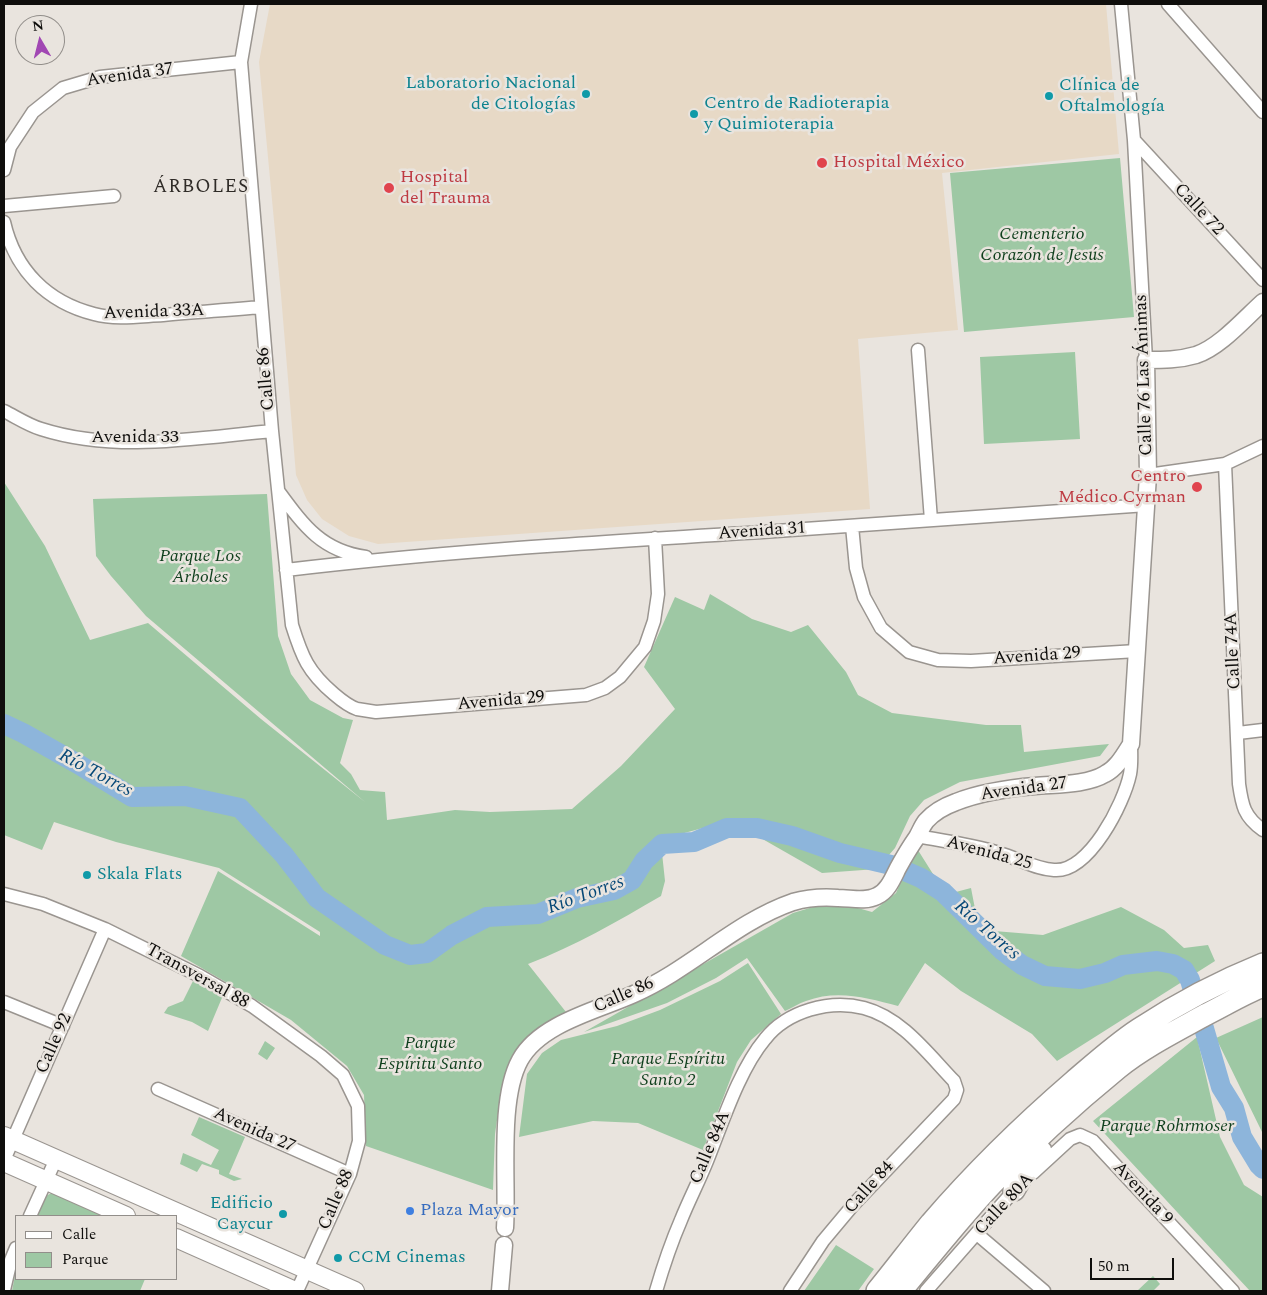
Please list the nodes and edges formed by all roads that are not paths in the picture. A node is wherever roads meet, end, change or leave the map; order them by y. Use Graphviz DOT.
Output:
graph roads {
  1 [pos="250,4"];
  2 [pos="1121,4"];
  3 [pos="1168,4"];
  4 [pos="241,62"];
  5 [pos="1263,112"];
  6 [pos="1134,140"];
  7 [pos="4,170"];
  8 [pos="114,196"];
  9 [pos="4,206"];
  10 [pos="4,222"];
  11 [pos="1263,280"];
  12 [pos="1263,302"];
  13 [pos="261,307"];
  14 [pos="918,350"];
  15 [pos="1146,360"];
  16 [pos="4,410"];
  17 [pos="272,431"];
  18 [pos="1263,446"];
  19 [pos="1225,464"];
  20 [pos="1148,475"];
  21 [pos="279,491"];
  22 [pos="1147,505"];
  23 [pos="931,520"];
  24 [pos="852,526"];
  25 [pos="655,538"];
  26 [pos="378,559"];
  27 [pos="286,570"];
  28 [pos="1137,650"];
  29 [pos="376,712"];
  30 [pos="1263,730"];
  31 [pos="1238,733"];
  32 [pos="1130,744"];
  33 [pos="1263,830"];
  34 [pos="917,836"];
  35 [pos="1061,870"];
  36 [pos="888,886"];
  37 [pos="4,894"];
  38 [pos="105,928"];
  39 [pos="1263,964"];
  40 [pos="1251,984"];
  41 [pos="4,1002"];
  42 [pos="1183,1015"];
  43 [pos="63,1026"];
  44 [pos="158,1089"];
  45 [pos="957,1090"];
  46 [pos="1089,1094"];
  47 [pos="358,1106"];
  48 [pos="8,1138"];
  49 [pos="1093,1141"];
  50 [pos="56,1159"];
  51 [pos="4,1161"];
  52 [pos="350,1174"];
  53 [pos="45,1180"];
  54 [pos="1014,1190"];
  55 [pos="30,1215"];
  56 [pos="124,1215"];
  57 [pos="977,1234"];
  58 [pos="178,1239"];
  59 [pos="15,1250"];
  60 [pos="306,1269"];
  61 [pos="4,1290"];
  62 [pos="296,1291"];
  63 [pos="355,1291"];
  64 [pos="500,1291"];
  65 [pos="656,1291"];
  66 [pos="790,1291"];
  67 [pos="877,1291"];
  68 [pos="901,1291"];
  69 [pos="926,1291"];
  70 [pos="1044,1291"];
  71 [pos="1233,1291"];
  1 -- 4 [label="street, Calle 86"];
  2 -- 6 [label="street, Calle 76 Las Ánimas"];
  3 -- 5 [label="street"];
  4 -- 7 [label="street, Avenida 37"];
  4 -- 13 [label="street, Calle 86"];
  6 -- 11 [label="street, Calle 72"];
  6 -- 15 [label="street, Calle 76 Las Ánimas"];
  8 -- 9 [label="street"];
  10 -- 13 [label="street, Avenida 33A"];
  12 -- 15 [label="street"];
  13 -- 17 [label="street, Calle 86"];
  14 -- 23 [label="street"];
  15 -- 20 [label="street, Calle 76 Las Ánimas"];
  16 -- 17 [label="street, Avenida 33"];
  17 -- 21 [label="street, Calle 86"];
  18 -- 19 [label="street"];
  19 -- 20 [label="street"];
  19 -- 31 [label="street, Calle 74A"];
  20 -- 22 [label="street, Calle 76 Las Ánimas"];
  21 -- 26 [label="street, Avenida 31"];
  21 -- 27 [label="street, Calle 86"];
  22 -- 23 [label="street, Avenida 31"];
  22 -- 28 [label="street, Calle 76 Las Ánimas"];
  23 -- 24 [label="street, Avenida 31"];
  24 -- 25 [label="street, Avenida 31"];
  24 -- 28 [label="street, Avenida 29"];
  25 -- 26 [label="street, Avenida 31"];
  25 -- 29 [label="street, Avenida 29"];
  26 -- 27 [label="street, Avenida 31"];
  27 -- 29 [label="street, Calle 86"];
  28 -- 32 [label="street, Calle 76 Las Ánimas"];
  30 -- 31 [label="street"];
  31 -- 33 [label="street, Calle 74A"];
  32 -- 34 [label="street, Avenida 27"];
  32 -- 35 [label="street, Calle 76 Las Ánimas"];
  34 -- 35 [label="street, Avenida 25"];
  34 -- 36 [label="street, Avenida 27"];
  36 -- 64 [label="street, Calle 86"];
  37 -- 38 [label="street, Transversal 88"];
  38 -- 43 [label="street, Calle 92"];
  38 -- 47 [label="street, Transversal 88"];
  39 -- 40 [label="highway"];
  40 -- 42 [label="highway"];
  41 -- 43 [label="street"];
  42 -- 46 [label="highway"];
  42 -- 67 [label="highway"];
  43 -- 48 [label="street, Calle 92"];
  44 -- 52 [label="street, Avenida 27"];
  45 -- 65 [label="street, Calle 84A"];
  45 -- 66 [label="street, Calle 84"];
  46 -- 54 [label="highway"];
  46 -- 68 [label="highway"];
  47 -- 52 [label="street, Calle 88"];
  48 -- 50 [label="main road"];
  48 -- 51 [label="street, Calle 92"];
  49 -- 54 [label="street, Calle 80A"];
  49 -- 71 [label="street, Avenida 9"];
  50 -- 53 [label="street"];
  50 -- 60 [label="main road"];
  51 -- 53 [label="main road"];
  52 -- 60 [label="street, Calle 88"];
  53 -- 55 [label="street"];
  53 -- 56 [label="main road"];
  54 -- 57 [label="street, Calle 80A"];
  57 -- 69 [label="street, Calle 80A"];
  57 -- 70 [label="street"];
  58 -- 62 [label="main road"];
  59 -- 61 [label="street"];
  60 -- 62 [label="street, Calle 88"];
  60 -- 63 [label="main road"];
}
